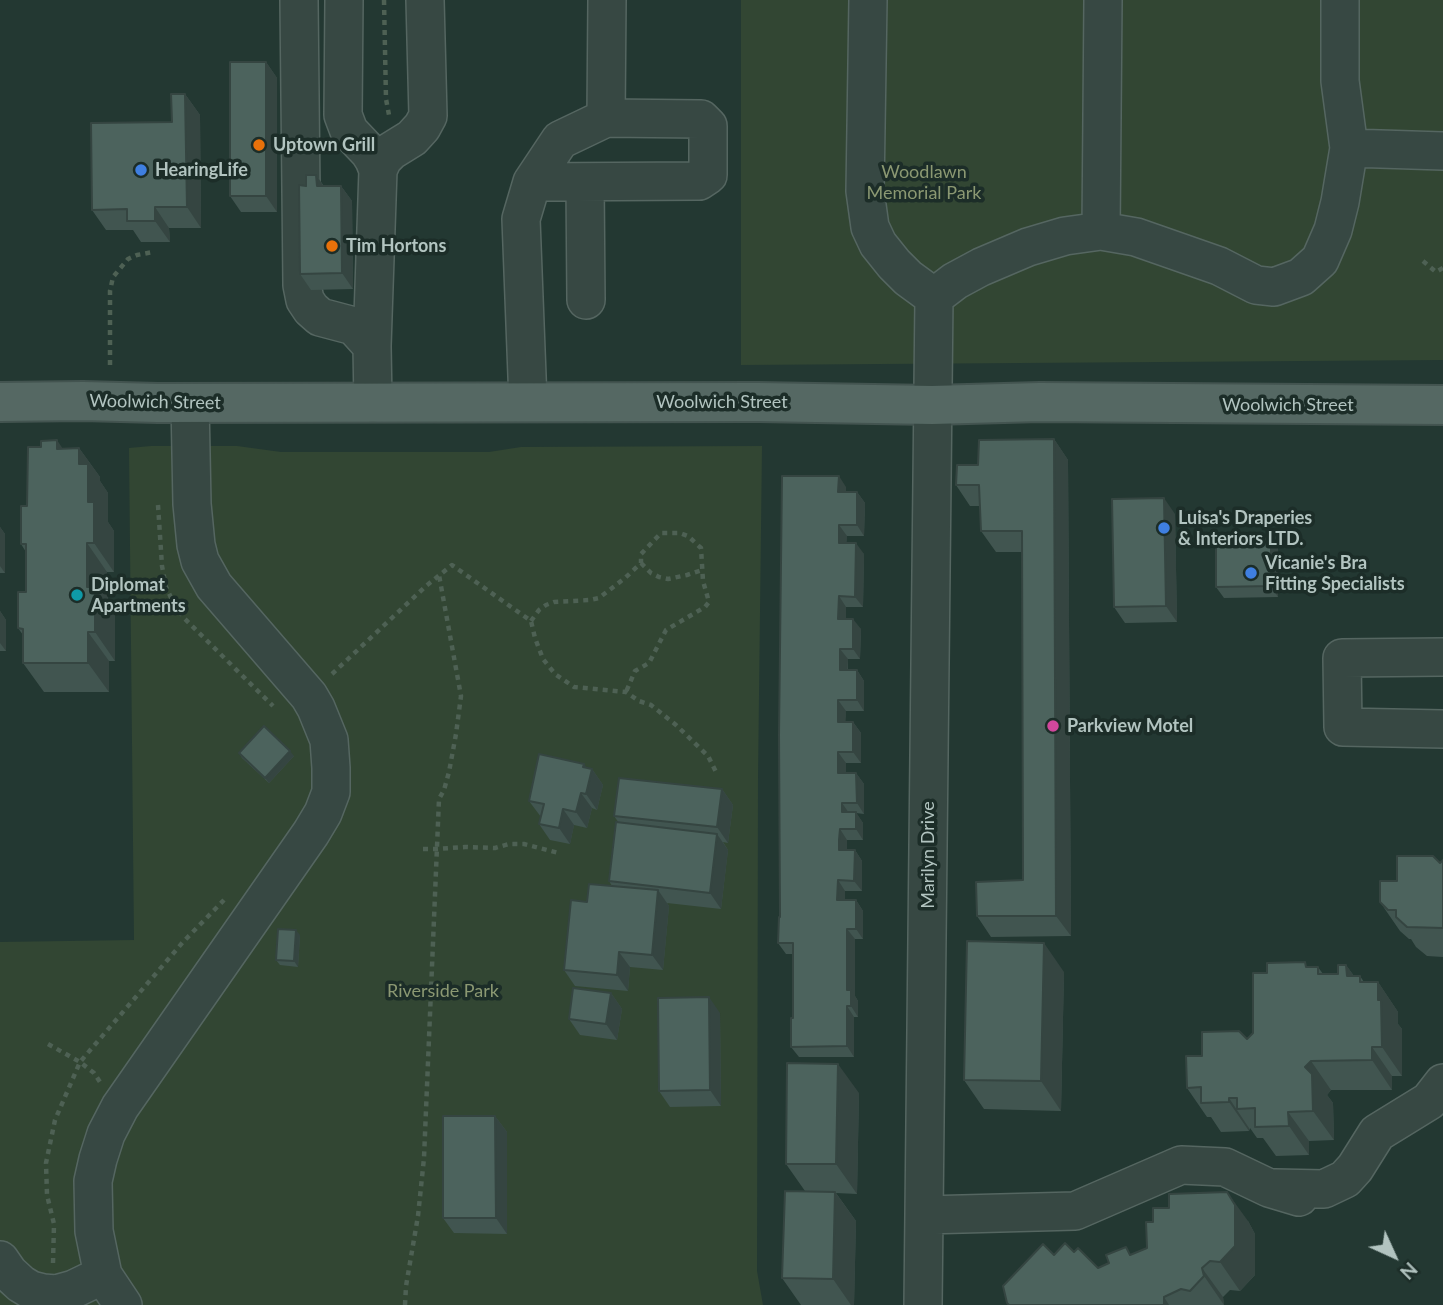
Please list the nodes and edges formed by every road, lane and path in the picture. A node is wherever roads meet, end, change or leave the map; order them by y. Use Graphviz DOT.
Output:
graph roads {
  1 [pos="299,0"];
  2 [pos="344,0"];
  3 [pos="425,0"];
  4 [pos="607,0"];
  5 [pos="868,0"];
  6 [pos="1103,0"];
  7 [pos="1340,0"];
  8 [pos="606,118"];
  9 [pos="1349,148"];
  10 [pos="1443,151"];
  11 [pos="378,170"];
  12 [pos="532,182"];
  13 [pos="585,182"];
  14 [pos="1101,231"];
  15 [pos="153,252"];
  16 [pos="1423,261"];
  17 [pos="1443,268"];
  18 [pos="934,297"];
  19 [pos="586,300"];
  20 [pos="372,346"];
  21 [pos="110,365"];
  22 [pos="0,402"];
  23 [pos="528,402"];
  24 [pos="190,403"];
  25 [pos="373,403"];
  26 [pos="932,405"];
  27 [pos="1443,405"];
  28 [pos="158,503"];
  29 [pos="641,563"];
  30 [pos="702,570"];
  31 [pos="439,575"];
  32 [pos="531,621"];
  33 [pos="1443,657"];
  34 [pos="626,692"];
  35 [pos="309,696"];
  36 [pos="1443,729"];
  37 [pos="716,772"];
  38 [pos="423,849"];
  39 [pos="437,849"];
  40 [pos="559,853"];
  41 [pos="229,896"];
  42 [pos="48,1044"];
  43 [pos="80,1062"];
  44 [pos="1443,1083"];
  45 [pos="120,1107"];
  46 [pos="925,1215"];
  47 [pos="0,1260"];
  48 [pos="113,1290"];
  49 [pos="56,1294"];
  50 [pos="405,1305"];
  51 [pos="923,1305"];
  1 -- 20 [label="street"];
  2 -- 11 [label="street"];
  3 -- 11 [label="street"];
  4 -- 8 [label="street"];
  5 -- 18 [label="street"];
  6 -- 14 [label="street"];
  7 -- 9 [label="street"];
  8 -- 12 [label="street"];
  8 -- 13 [label="street"];
  9 -- 10 [label="street"];
  9 -- 14 [label="street"];
  11 -- 20 [label="street"];
  12 -- 13 [label="street"];
  12 -- 23 [label="street"];
  13 -- 19 [label="street"];
  14 -- 18 [label="street"];
  15 -- 21 [label="path"];
  16 -- 17 [label="path"];
  18 -- 26 [label="street, Marilyn Drive"];
  20 -- 25 [label="street"];
  22 -- 24 [label="main road, Woolwich Street"];
  23 -- 25 [label="main road, Woolwich Street"];
  23 -- 26 [label="main road, Woolwich Street"];
  24 -- 25 [label="main road, Woolwich Street"];
  24 -- 35 [label="street"];
  26 -- 27 [label="main road, Woolwich Street"];
  26 -- 46 [label="street, Marilyn Drive"];
  28 -- 35 [label="path"];
  29 -- 30 [label="path"];
  29 -- 30 [label="path"];
  29 -- 32 [label="path"];
  30 -- 34 [label="path"];
  31 -- 32 [label="path"];
  31 -- 35 [label="path"];
  31 -- 39 [label="path"];
  32 -- 34 [label="path"];
  33 -- 36 [label="street"];
  34 -- 37 [label="path"];
  35 -- 45 [label="street"];
  38 -- 39 [label="path"];
  39 -- 40 [label="path"];
  39 -- 50 [label="path"];
  41 -- 43 [label="path"];
  42 -- 43 [label="path"];
  43 -- 45 [label="path"];
  43 -- 49 [label="path"];
  44 -- 46 [label="street"];
  45 -- 48 [label="street"];
  46 -- 51 [label="street, Marilyn Drive"];
  47 -- 49 [label="street"];
  48 -- 49 [label="street"];
}
